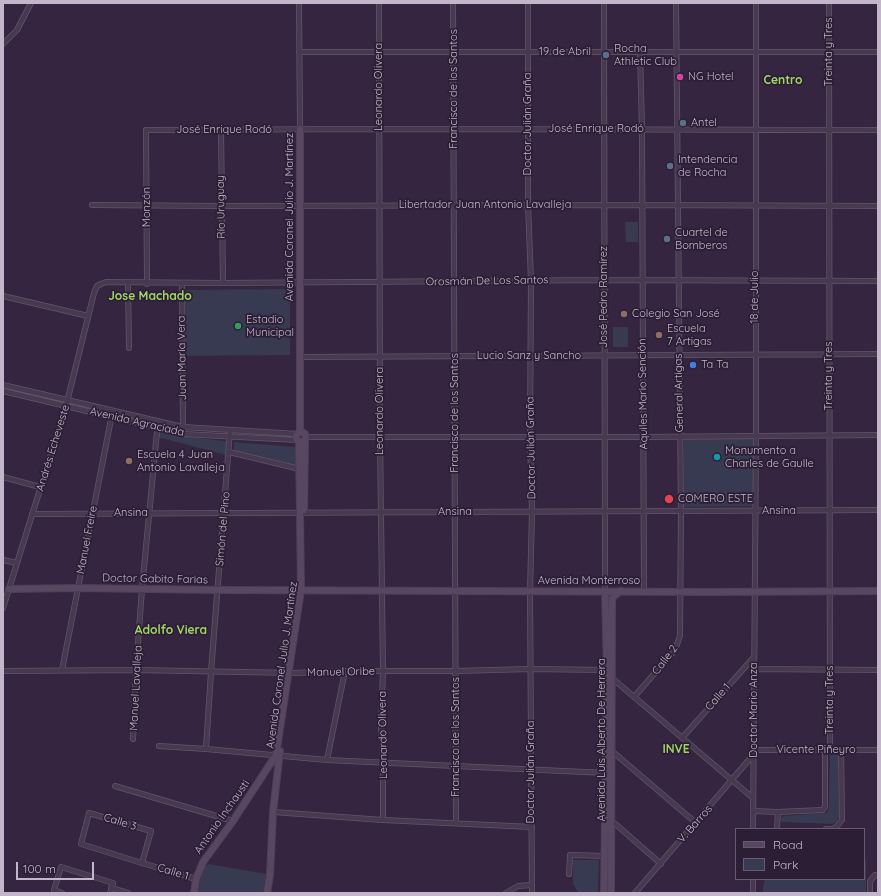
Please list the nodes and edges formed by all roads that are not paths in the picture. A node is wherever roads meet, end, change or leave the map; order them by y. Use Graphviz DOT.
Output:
graph roads {
  1 [pos="31,3"];
  2 [pos="299,3"];
  3 [pos="379,3"];
  4 [pos="453,3"];
  5 [pos="528,3"];
  6 [pos="604,3"];
  7 [pos="676,3"];
  8 [pos="756,3"];
  9 [pos="829,3"];
  10 [pos="3,44"];
  11 [pos="299,52"];
  12 [pos="528,52"];
  13 [pos="604,52"];
  14 [pos="640,52"];
  15 [pos="676,52"];
  16 [pos="756,52"];
  17 [pos="829,52"];
  18 [pos="878,52"];
  19 [pos="379,53"];
  20 [pos="454,53"];
  21 [pos="300,129"];
  22 [pos="379,129"];
  23 [pos="454,129"];
  24 [pos="528,129"];
  25 [pos="604,129"];
  26 [pos="642,129"];
  27 [pos="677,129"];
  28 [pos="756,129"];
  29 [pos="829,129"];
  30 [pos="146,130"];
  31 [pos="221,130"];
  32 [pos="878,130"];
  33 [pos="642,204"];
  34 [pos="92,205"];
  35 [pos="300,205"];
  36 [pos="379,205"];
  37 [pos="454,205"];
  38 [pos="528,205"];
  39 [pos="603,205"];
  40 [pos="678,205"];
  41 [pos="755,205"];
  42 [pos="830,205"];
  43 [pos="147,206"];
  44 [pos="221,206"];
  45 [pos="878,206"];
  46 [pos="604,280"];
  47 [pos="642,280"];
  48 [pos="678,280"];
  49 [pos="830,280"];
  50 [pos="878,280"];
  51 [pos="531,281"];
  52 [pos="755,281"];
  53 [pos="379,282"];
  54 [pos="454,282"];
  55 [pos="128,283"];
  56 [pos="182,283"];
  57 [pos="222,283"];
  58 [pos="300,283"];
  59 [pos="147,284"];
  60 [pos="97,286"];
  61 [pos="3,296"];
  62 [pos="88,316"];
  63 [pos="129,348"];
  64 [pos="755,354"];
  65 [pos="829,354"];
  66 [pos="878,354"];
  67 [pos="604,355"];
  68 [pos="642,355"];
  69 [pos="679,355"];
  70 [pos="455,356"];
  71 [pos="531,356"];
  72 [pos="301,357"];
  73 [pos="379,357"];
  74 [pos="3,385"];
  75 [pos="3,391"];
  76 [pos="68,400"];
  77 [pos="66,406"];
  78 [pos="112,411"];
  79 [pos="111,416"];
  80 [pos="158,421"];
  81 [pos="157,427"];
  82 [pos="183,427"];
  83 [pos="230,430"];
  84 [pos="183,434"];
  85 [pos="829,435"];
  86 [pos="878,435"];
  87 [pos="455,436"];
  88 [pos="680,436"];
  89 [pos="756,436"];
  90 [pos="230,437"];
  91 [pos="301,437"];
  92 [pos="380,437"];
  93 [pos="530,437"];
  94 [pos="605,437"];
  95 [pos="643,437"];
  96 [pos="228,452"];
  97 [pos="300,469"];
  98 [pos="3,478"];
  99 [pos="40,486"];
  100 [pos="878,510"];
  101 [pos="681,511"];
  102 [pos="755,511"];
  103 [pos="829,511"];
  104 [pos="381,512"];
  105 [pos="456,512"];
  106 [pos="532,512"];
  107 [pos="605,512"];
  108 [pos="644,512"];
  109 [pos="92,513"];
  110 [pos="224,513"];
  111 [pos="302,513"];
  112 [pos="32,514"];
  113 [pos="150,514"];
  114 [pos="3,560"];
  115 [pos="17,563"];
  116 [pos="78,588"];
  117 [pos="9,589"];
  118 [pos="142,589"];
  119 [pos="217,590"];
  120 [pos="303,590"];
  121 [pos="382,591"];
  122 [pos="605,591"];
  123 [pos="621,591"];
  124 [pos="644,591"];
  125 [pos="754,591"];
  126 [pos="830,591"];
  127 [pos="878,591"];
  128 [pos="456,592"];
  129 [pos="530,592"];
  130 [pos="680,592"];
  131 [pos="3,608"];
  132 [pos="754,657"];
  133 [pos="530,669"];
  134 [pos="754,669"];
  135 [pos="62,670"];
  136 [pos="136,670"];
  137 [pos="606,670"];
  138 [pos="830,670"];
  139 [pos="878,670"];
  140 [pos="3,671"];
  141 [pos="345,671"];
  142 [pos="383,671"];
  143 [pos="456,671"];
  144 [pos="211,672"];
  145 [pos="291,673"];
  146 [pos="613,680"];
  147 [pos="634,697"];
  148 [pos="682,738"];
  149 [pos="133,739"];
  150 [pos="159,746"];
  151 [pos="206,749"];
  152 [pos="827,750"];
  153 [pos="841,750"];
  154 [pos="878,750"];
  155 [pos="613,752"];
  156 [pos="753,752"];
  157 [pos="278,755"];
  158 [pos="327,760"];
  159 [pos="383,762"];
  160 [pos="456,766"];
  161 [pos="531,769"];
  162 [pos="606,773"];
  163 [pos="732,780"];
  164 [pos="114,786"];
  165 [pos="753,798"];
  166 [pos="753,811"];
  167 [pos="273,812"];
  168 [pos="778,812"];
  169 [pos="383,820"];
  170 [pos="609,820"];
  171 [pos="233,821"];
  172 [pos="456,823"];
  173 [pos="696,823"];
  174 [pos="532,827"];
  175 [pos="753,828"];
  176 [pos="777,828"];
  177 [pos="834,828"];
  178 [pos="81,844"];
  179 [pos="605,856"];
  180 [pos="142,862"];
  181 [pos="661,864"];
  182 [pos="569,874"];
  183 [pos="878,875"];
  184 [pos="196,879"];
  185 [pos="753,880"];
  186 [pos="532,885"];
  187 [pos="111,888"];
  188 [pos="62,893"];
  189 [pos="128,893"];
  190 [pos="194,893"];
  191 [pos="267,893"];
  192 [pos="506,893"];
  193 [pos="532,893"];
  194 [pos="604,893"];
  195 [pos="611,893"];
  196 [pos="635,893"];
  197 [pos="753,893"];
  198 [pos="870,893"];
  1 -- 10 [label="street"];
  2 -- 11 [label="street, Avenida Coronel Julio J. Martínez"];
  3 -- 19 [label="street, Leonardo Olivera"];
  4 -- 20 [label="street, Francisco de los Santos"];
  5 -- 12 [label="street, Doctor Julián Graña"];
  6 -- 13 [label="street, José Pedro Ramírez"];
  7 -- 15 [label="street, General Artigas"];
  8 -- 16 [label="street, 18 de Julio"];
  9 -- 17 [label="street, Treinta y Tres"];
  11 -- 19 [label="street, 19 de Abril"];
  11 -- 21 [label="street, Avenida Coronel Julio J. Martínez"];
  12 -- 13 [label="street, 19 de Abril"];
  12 -- 20 [label="street, 19 de Abril"];
  12 -- 24 [label="street, Doctor Julián Graña"];
  13 -- 14 [label="street, 19 de Abril"];
  13 -- 25 [label="street, José Pedro Ramírez"];
  14 -- 15 [label="street, 19 de Abril"];
  14 -- 26 [label="street, Aquiles Mario Sención"];
  15 -- 16 [label="street, 19 de Abril"];
  15 -- 27 [label="street, General Artigas"];
  16 -- 17 [label="street, 19 de Abril"];
  16 -- 28 [label="street, 18 de Julio"];
  17 -- 18 [label="street, 19 de Abril"];
  17 -- 29 [label="street, Treinta y Tres"];
  19 -- 20 [label="street, 19 de Abril"];
  19 -- 22 [label="street, Leonardo Olivera"];
  20 -- 23 [label="street, Francisco de los Santos"];
  21 -- 22 [label="street, José Enrique Rodó"];
  21 -- 31 [label="street, José Enrique Rodó"];
  21 -- 35 [label="street, Avenida Coronel Julio J. Martínez"];
  22 -- 23 [label="street, José Enrique Rodó"];
  22 -- 36 [label="street, Leonardo Olivera"];
  23 -- 24 [label="street, José Enrique Rodó"];
  23 -- 37 [label="street, Francisco de los Santos"];
  24 -- 25 [label="street, José Enrique Rodó"];
  24 -- 38 [label="street, Doctor Julián Graña"];
  25 -- 26 [label="street, José Enrique Rodó"];
  25 -- 39 [label="street, José Pedro Ramírez"];
  26 -- 27 [label="street, José Enrique Rodó"];
  26 -- 33 [label="street, Aquiles Mario Sención"];
  27 -- 28 [label="street, José Enrique Rodó"];
  27 -- 40 [label="street, General Artigas"];
  28 -- 29 [label="street, José Enrique Rodó"];
  28 -- 41 [label="street, 18 de Julio"];
  29 -- 32 [label="street, José Enrique Rodó"];
  29 -- 42 [label="street, Treinta y Tres"];
  30 -- 31 [label="street, José Enrique Rodó"];
  30 -- 43 [label="street, Monzón"];
  31 -- 44 [label="street, Río Uruguay"];
  33 -- 39 [label="street, Libertador Juan Antonio Lavalleja"];
  33 -- 40 [label="street, Libertador Juan Antonio Lavalleja"];
  33 -- 47 [label="street, Aquiles Mario Sención"];
  34 -- 43 [label="street, Libertador Juan Antonio Lavalleja"];
  35 -- 36 [label="street, Libertador Juan Antonio Lavalleja"];
  35 -- 44 [label="street, Libertador Juan Antonio Lavalleja"];
  35 -- 58 [label="street, Avenida Coronel Julio J. Martínez"];
  36 -- 37 [label="street, Libertador Juan Antonio Lavalleja"];
  36 -- 53 [label="street, Leonardo Olivera"];
  37 -- 38 [label="street, Libertador Juan Antonio Lavalleja"];
  37 -- 54 [label="street, Francisco de los Santos"];
  38 -- 39 [label="street, Libertador Juan Antonio Lavalleja"];
  38 -- 51 [label="street, Doctor Julián Graña"];
  39 -- 46 [label="street, José Pedro Ramírez"];
  40 -- 41 [label="street, Libertador Juan Antonio Lavalleja"];
  40 -- 48 [label="street, General Artigas"];
  41 -- 42 [label="street, Libertador Juan Antonio Lavalleja"];
  41 -- 52 [label="street, 18 de Julio"];
  42 -- 45 [label="street, Libertador Juan Antonio Lavalleja"];
  42 -- 49 [label="street, Treinta y Tres"];
  43 -- 44 [label="street, Libertador Juan Antonio Lavalleja"];
  43 -- 59 [label="street, Monzón"];
  44 -- 57 [label="street, Río Uruguay"];
  46 -- 47 [label="street, Orosmán De Los Santos"];
  46 -- 51 [label="street, Orosmán De Los Santos"];
  46 -- 67 [label="street, José Pedro Ramírez"];
  47 -- 48 [label="street, Orosmán De Los Santos"];
  47 -- 68 [label="street, Aquiles Mario Sención"];
  48 -- 52 [label="street, Orosmán De Los Santos"];
  48 -- 69 [label="street, General Artigas"];
  49 -- 50 [label="street, Orosmán De Los Santos"];
  49 -- 52 [label="street, Orosmán De Los Santos"];
  49 -- 65 [label="street, Treinta y Tres"];
  51 -- 54 [label="street, Orosmán De Los Santos"];
  51 -- 71 [label="street, Doctor Julián Graña"];
  52 -- 64 [label="street, 18 de Julio"];
  53 -- 54 [label="street, Orosmán De Los Santos"];
  53 -- 58 [label="street, Orosmán De Los Santos"];
  53 -- 73 [label="street, Leonardo Olivera"];
  54 -- 70 [label="street, Francisco de los Santos"];
  55 -- 59 [label="street, Orosmán De Los Santos"];
  55 -- 60 [label="street, Orosmán De Los Santos"];
  55 -- 63 [label="street"];
  56 -- 57 [label="street, Orosmán De Los Santos"];
  56 -- 59 [label="street, Orosmán De Los Santos"];
  56 -- 82 [label="street, Juan María Vera"];
  57 -- 58 [label="street, Orosmán De Los Santos"];
  58 -- 72 [label="street, Avenida Coronel Julio J. Martínez"];
  60 -- 62 [label="street, Andrés Echeveste"];
  61 -- 62 [label="street"];
  62 -- 76 [label="street, Andrés Echeveste"];
  64 -- 65 [label="street, Lucio Sanz y Sancho"];
  64 -- 69 [label="street, Lucio Sanz y Sancho"];
  64 -- 89 [label="street, 18 de Julio"];
  65 -- 66 [label="street, Lucio Sanz y Sancho"];
  65 -- 85 [label="street, Treinta y Tres"];
  67 -- 68 [label="street, Lucio Sanz y Sancho"];
  67 -- 71 [label="street, Lucio Sanz y Sancho"];
  67 -- 94 [label="street, José Pedro Ramírez"];
  68 -- 69 [label="street, Lucio Sanz y Sancho"];
  68 -- 95 [label="street, Aquiles Mario Sención"];
  69 -- 88 [label="street, General Artigas"];
  70 -- 71 [label="street, Lucio Sanz y Sancho"];
  70 -- 73 [label="street, Lucio Sanz y Sancho"];
  70 -- 87 [label="street, Francisco de los Santos"];
  71 -- 93 [label="street, Doctor Julián Graña"];
  72 -- 73 [label="street, Lucio Sanz y Sancho"];
  72 -- 91 [label="street, Avenida Coronel Julio J. Martínez"];
  73 -- 92 [label="street, Leonardo Olivera"];
  74 -- 76 [label="street, Avenida Agraciada"];
  75 -- 77 [label="street, Avenida Agraciada"];
  76 -- 77 [label="street, Andrés Echeveste"];
  76 -- 78 [label="street, Avenida Agraciada"];
  77 -- 79 [label="street, Avenida Agraciada"];
  77 -- 99 [label="street, Andrés Echeveste"];
  78 -- 79 [label="street, Manuel Freire"];
  78 -- 80 [label="street, Avenida Agraciada"];
  79 -- 81 [label="street, Avenida Agraciada"];
  79 -- 109 [label="street, Manuel Freire"];
  80 -- 81 [label="street, Manuel Lavalleja"];
  80 -- 82 [label="street, Avenida Agraciada"];
  81 -- 84 [label="street, Avenida Agraciada"];
  81 -- 113 [label="street, Manuel Lavalleja"];
  82 -- 83 [label="street, Avenida Agraciada"];
  82 -- 84 [label="street, Juan María Vera"];
  83 -- 90 [label="street, Simón del Pino"];
  83 -- 91 [label="street, Avenida Agraciada"];
  84 -- 90 [label="street, Avenida Agraciada"];
  85 -- 86 [label="street"];
  85 -- 89 [label="street"];
  85 -- 103 [label="street, Treinta y Tres"];
  87 -- 92 [label="street"];
  87 -- 93 [label="street"];
  87 -- 105 [label="street, Francisco de los Santos"];
  88 -- 89 [label="street"];
  88 -- 95 [label="street"];
  88 -- 101 [label="street, General Artigas"];
  89 -- 102 [label="street, 18 de Julio"];
  90 -- 91 [label="street, Avenida Agraciada"];
  90 -- 96 [label="street, Simón del Pino"];
  91 -- 92 [label="street"];
  91 -- 97 [label="street, Avenida Coronel Julio J. Martínez"];
  91 -- 111 [label="street, Avenida Coronel Julio J. Martínez"];
  92 -- 104 [label="street, Leonardo Olivera"];
  93 -- 94 [label="street"];
  93 -- 106 [label="street, Doctor Julián Graña"];
  94 -- 95 [label="street"];
  94 -- 107 [label="street, José Pedro Ramírez"];
  95 -- 108 [label="street, Aquiles Mario Sención"];
  96 -- 97 [label="street"];
  96 -- 110 [label="street, Simón del Pino"];
  97 -- 111 [label="street, Avenida Coronel Julio J. Martínez"];
  98 -- 99 [label="street"];
  99 -- 112 [label="street, Andrés Echeveste"];
  100 -- 103 [label="street, Ansina"];
  101 -- 102 [label="street, Ansina"];
  101 -- 108 [label="street, Ansina"];
  101 -- 130 [label="street, General Artigas"];
  102 -- 103 [label="street, Ansina"];
  102 -- 125 [label="street, 18 de Julio"];
  103 -- 126 [label="street, Treinta y Tres"];
  104 -- 105 [label="street, Ansina"];
  104 -- 111 [label="street, Ansina"];
  104 -- 121 [label="street, Leonardo Olivera"];
  105 -- 106 [label="street, Ansina"];
  105 -- 128 [label="street, Francisco de los Santos"];
  106 -- 107 [label="street, Ansina"];
  106 -- 129 [label="street, Doctor Julián Graña"];
  107 -- 108 [label="street, Ansina"];
  107 -- 122 [label="street, José Pedro Ramírez"];
  108 -- 124 [label="street, Aquiles Mario Sención"];
  109 -- 112 [label="street, Ansina"];
  109 -- 113 [label="street, Ansina"];
  109 -- 116 [label="street, Manuel Freire"];
  110 -- 111 [label="street, Ansina"];
  110 -- 113 [label="street, Ansina"];
  110 -- 119 [label="street, Simón del Pino"];
  111 -- 120 [label="street, Avenida Coronel Julio J. Martínez"];
  112 -- 115 [label="street, Andrés Echeveste"];
  113 -- 118 [label="street, Manuel Lavalleja"];
  114 -- 115 [label="street"];
  115 -- 117 [label="street, Andrés Echeveste"];
  116 -- 117 [label="street, Doctor Gabito Farias"];
  116 -- 118 [label="street, Doctor Gabito Farias"];
  116 -- 135 [label="street, Manuel Freire"];
  117 -- 131 [label="street, Andrés Echeveste"];
  118 -- 119 [label="street, Doctor Gabito Farias"];
  118 -- 136 [label="street, Manuel Lavalleja"];
  119 -- 120 [label="street, Doctor Gabito Farias"];
  119 -- 144 [label="street, Simón del Pino"];
  120 -- 121 [label="street, Avenida Monterroso"];
  120 -- 145 [label="street, Avenida Coronel Julio J. Martínez"];
  121 -- 128 [label="street, Avenida Monterroso"];
  121 -- 142 [label="street, Leonardo Olivera"];
  122 -- 123 [label="street, Avenida Monterroso"];
  122 -- 129 [label="street, Avenida Monterroso"];
  122 -- 137 [label="street, Avenida Luis Alberto De Herrera"];
  123 -- 124 [label="street, Avenida Monterroso"];
  123 -- 146 [label="street, Avenida Luis Alberto De Herrera"];
  124 -- 130 [label="street, Avenida Monterroso"];
  125 -- 126 [label="street, Avenida Monterroso"];
  125 -- 130 [label="street, Avenida Monterroso"];
  125 -- 132 [label="street, Doctor Mario Anza"];
  126 -- 127 [label="street, Avenida Monterroso"];
  126 -- 138 [label="street, Treinta y Tres"];
  128 -- 129 [label="street, Avenida Monterroso"];
  128 -- 143 [label="street, Francisco de los Santos"];
  129 -- 133 [label="street, Doctor Julián Graña"];
  130 -- 147 [label="street, Calle 2"];
  132 -- 134 [label="street, Doctor Mario Anza"];
  132 -- 148 [label="street, Calle 1"];
  133 -- 137 [label="street, Manuel Oribe"];
  133 -- 143 [label="street, Manuel Oribe"];
  133 -- 161 [label="street, Doctor Julián Graña"];
  134 -- 138 [label="street"];
  134 -- 156 [label="street, Doctor Mario Anza"];
  135 -- 136 [label="street, Manuel Oribe"];
  135 -- 140 [label="street, Manuel Oribe"];
  136 -- 144 [label="street, Manuel Oribe"];
  136 -- 149 [label="street, Manuel Lavalleja"];
  137 -- 146 [label="street"];
  137 -- 162 [label="street, Avenida Luis Alberto De Herrera"];
  138 -- 139 [label="street"];
  138 -- 152 [label="street, Treinta y Tres"];
  141 -- 142 [label="street, Manuel Oribe"];
  141 -- 145 [label="street, Manuel Oribe"];
  141 -- 158 [label="street"];
  142 -- 143 [label="street, Manuel Oribe"];
  142 -- 159 [label="street, Leonardo Olivera"];
  143 -- 160 [label="street, Francisco de los Santos"];
  144 -- 145 [label="street, Manuel Oribe"];
  144 -- 151 [label="street, Simón del Pino"];
  145 -- 157 [label="street, Avenida Coronel Julio J. Martínez"];
  146 -- 147 [label="street"];
  146 -- 155 [label="street, Avenida Luis Alberto De Herrera"];
  147 -- 148 [label="street"];
  148 -- 163 [label="street"];
  150 -- 151 [label="street"];
  151 -- 157 [label="street"];
  152 -- 153 [label="street, Vicente Piñeyro"];
  152 -- 156 [label="street, Vicente Piñeyro"];
  152 -- 168 [label="street, Treinta y Tres"];
  153 -- 154 [label="street, Vicente Piñeyro"];
  153 -- 177 [label="street, Treinta y Tres"];
  155 -- 170 [label="street, Avenida Luis Alberto De Herrera"];
  155 -- 173 [label="street"];
  156 -- 163 [label="street, V. Barros"];
  156 -- 165 [label="street, Doctor Mario Anza"];
  157 -- 158 [label="street"];
  157 -- 167 [label="street, Avenida Coronel Julio J. Martínez"];
  157 -- 171 [label="street, Antonio Inchausti"];
  158 -- 159 [label="street"];
  159 -- 160 [label="street"];
  159 -- 169 [label="street, Leonardo Olivera"];
  160 -- 161 [label="street"];
  160 -- 172 [label="street, Francisco de los Santos"];
  161 -- 162 [label="street"];
  161 -- 174 [label="street, Doctor Julián Graña"];
  162 -- 170 [label="street, Avenida Luis Alberto De Herrera"];
  163 -- 165 [label="street"];
  163 -- 173 [label="street, V. Barros"];
  164 -- 171 [label="street"];
  165 -- 166 [label="street, Doctor Mario Anza"];
  166 -- 168 [label="street"];
  166 -- 175 [label="street, Doctor Mario Anza"];
  167 -- 169 [label="street"];
  167 -- 191 [label="street, Avenida Coronel Julio J. Martínez"];
  168 -- 176 [label="street"];
  169 -- 172 [label="street"];
  170 -- 179 [label="street, Avenida Luis Alberto De Herrera"];
  170 -- 181 [label="street"];
  170 -- 195 [label="street, Avenida Luis Alberto De Herrera"];
  171 -- 184 [label="street, Antonio Inchausti"];
  172 -- 174 [label="street"];
  173 -- 181 [label="street, V. Barros"];
  174 -- 186 [label="street, Doctor Julián Graña"];
  178 -- 180 [label="street, Calle 1"];
  178 -- 180 [label="street, Calle 3"];
  179 -- 182 [label="street"];
  179 -- 194 [label="street, Avenida Luis Alberto De Herrera"];
  180 -- 184 [label="street, Calle 1"];
  181 -- 196 [label="street, V. Barros"];
  183 -- 198 [label="street"];
  184 -- 190 [label="street, Antonio Inchausti"];
  185 -- 197 [label="street"];
  186 -- 192 [label="street"];
  186 -- 193 [label="street, Doctor Julián Graña"];
  187 -- 188 [label="street"];
  187 -- 189 [label="street"];
}
